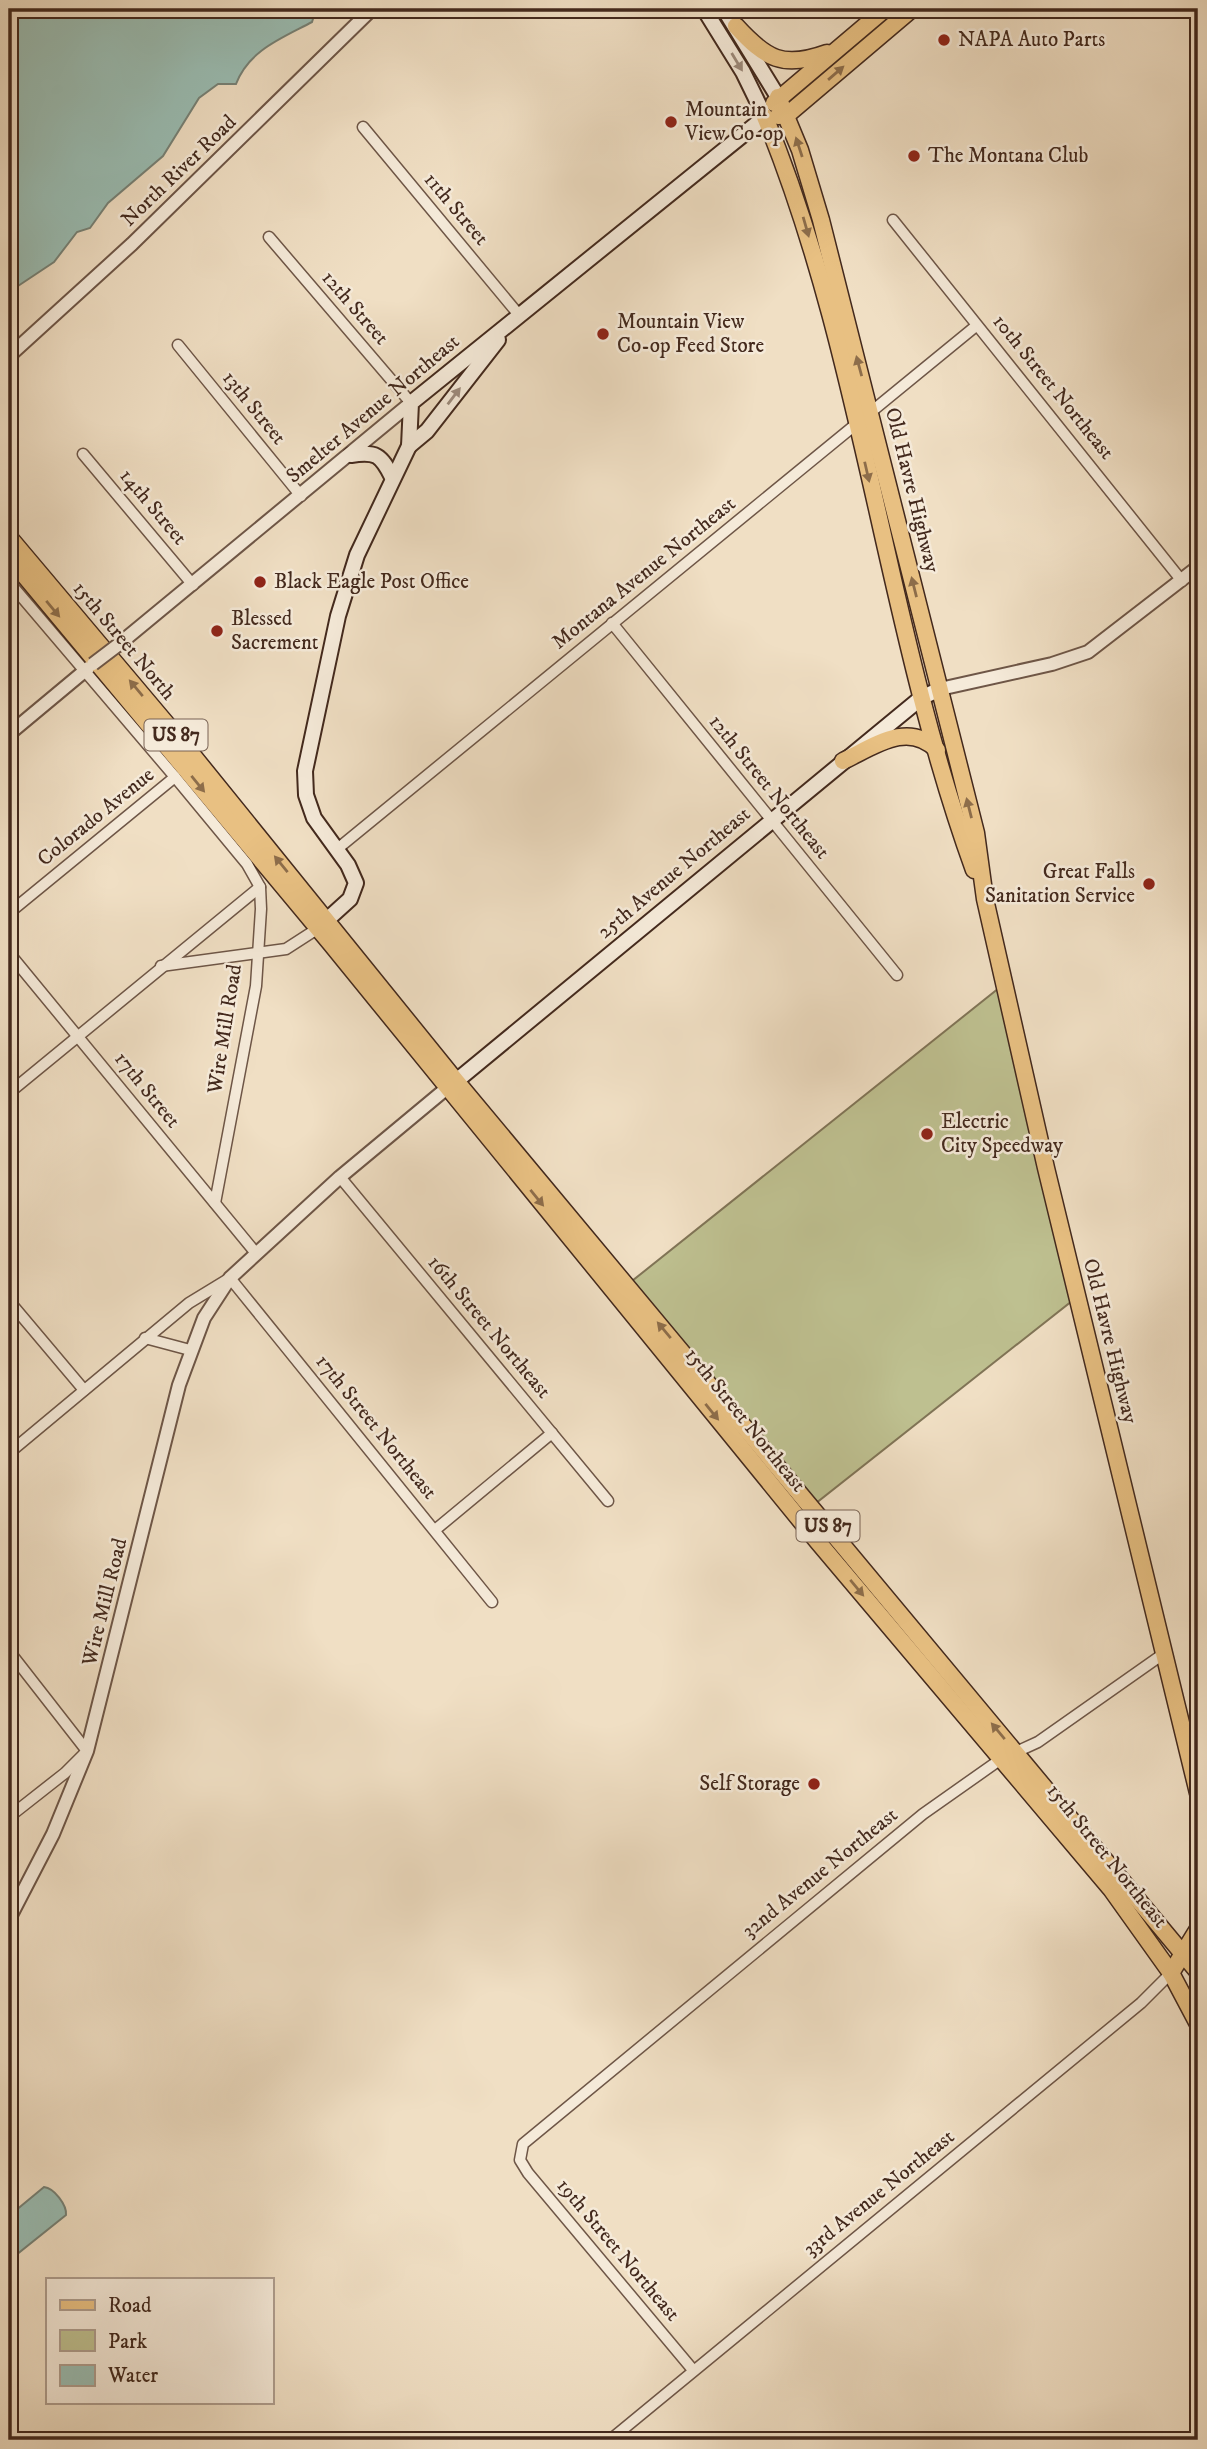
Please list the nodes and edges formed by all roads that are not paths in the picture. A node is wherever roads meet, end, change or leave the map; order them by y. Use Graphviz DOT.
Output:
graph roads {
  1 [pos="372,9"];
  2 [pos="704,9"];
  3 [pos="724,9"];
  4 [pos="885,9"];
  5 [pos="912,9"];
  6 [pos="736,26"];
  7 [pos="836,50"];
  8 [pos="778,97"];
  9 [pos="788,115"];
  10 [pos="765,117"];
  11 [pos="363,127"];
  12 [pos="893,220"];
  13 [pos="269,237"];
  14 [pos="519,315"];
  15 [pos="976,326"];
  16 [pos="178,345"];
  17 [pos="9,356"];
  18 [pos="411,403"];
  19 [pos="871,414"];
  20 [pos="856,426"];
  21 [pos="409,446"];
  22 [pos="83,454"];
  23 [pos="351,455"];
  24 [pos="393,477"];
  25 [pos="301,496"];
  26 [pos="9,537"];
  27 [pos="9,557"];
  28 [pos="1198,567"];
  29 [pos="1182,581"];
  30 [pos="9,582"];
  31 [pos="193,584"];
  32 [pos="612,623"];
  33 [pos="90,667"];
  34 [pos="940,689"];
  35 [pos="921,698"];
  36 [pos="9,733"];
  37 [pos="937,750"];
  38 [pos="843,761"];
  39 [pos="175,777"];
  40 [pos="772,819"];
  41 [pos="336,850"];
  42 [pos="260,887"];
  43 [pos="985,899"];
  44 [pos="9,913"];
  45 [pos="322,925"];
  46 [pos="335,940"];
  47 [pos="9,953"];
  48 [pos="258,954"];
  49 [pos="159,966"];
  50 [pos="897,975"];
  51 [pos="78,1036"];
  52 [pos="452,1085"];
  53 [pos="9,1093"];
  54 [pos="340,1177"];
  55 [pos="215,1203"];
  56 [pos="255,1252"];
  57 [pos="230,1278"];
  58 [pos="221,1289"];
  59 [pos="9,1301"];
  60 [pos="145,1338"];
  61 [pos="190,1350"];
  62 [pos="84,1390"];
  63 [pos="552,1433"];
  64 [pos="9,1453"];
  65 [pos="608,1501"];
  66 [pos="435,1530"];
  67 [pos="492,1602"];
  68 [pos="9,1651"];
  69 [pos="1166,1652"];
  70 [pos="87,1751"];
  71 [pos="1009,1756"];
  72 [pos="1198,1793"];
  73 [pos="9,1818"];
  74 [pos="9,1919"];
  75 [pos="1198,1929"];
  76 [pos="1184,1954"];
  77 [pos="1198,1972"];
  78 [pos="1171,1973"];
  79 [pos="1198,2024"];
  80 [pos="520,2151"];
  81 [pos="693,2370"];
  82 [pos="610,2440"];
  1 -- 17 [label="street, North River Road"];
  2 -- 10 [label="main road, one-way"];
  3 -- 6 [label="main road"];
  4 -- 7 [label="main road, Smelter Avenue Northeast"];
  9 -- 5 [label="main road, one-way"];
  6 -- 7 [label="main road"];
  6 -- 8 [label="main road"];
  7 -- 8 [label="main road, Smelter Avenue Northeast"];
  8 -- 9 [label="main road, Old Havre Highway"];
  8 -- 10 [label="main road, Smelter Avenue Northeast"];
  9 -- 10 [label="main road"];
  19 -- 9 [label="main road, Old Havre Highway, one-way"];
  10 -- 14 [label="main road, Smelter Avenue Northeast"];
  10 -- 20 [label="main road, Old Havre Highway, one-way"];
  11 -- 14 [label="street, 11th Street"];
  12 -- 15 [label="street, 10th Street Northeast"];
  13 -- 18 [label="street, 12th Street"];
  14 -- 18 [label="main road, Smelter Avenue Northeast"];
  21 -- 14 [label="main road, one-way"];
  15 -- 19 [label="street, Montana Avenue Northeast"];
  15 -- 29 [label="street, 10th Street Northeast"];
  16 -- 25 [label="street, 13th Street"];
  18 -- 21 [label="main road, Wire Mill Road"];
  18 -- 23 [label="street, Smelter Avenue Northeast"];
  19 -- 20 [label="street, Montana Avenue Northeast"];
  34 -- 19 [label="main road, Old Havre Highway, one-way"];
  20 -- 32 [label="street, Montana Avenue Northeast"];
  20 -- 35 [label="main road, Old Havre Highway, one-way"];
  21 -- 24 [label="main road, Wire Mill Road"];
  22 -- 31 [label="street, 14th Street"];
  23 -- 24 [label="main road"];
  23 -- 25 [label="street, Smelter Avenue Northeast"];
  24 -- 41 [label="main road, Wire Mill Road"];
  25 -- 31 [label="street, Smelter Avenue Northeast"];
  45 -- 26 [label="main road, 15th Street North / US 87, one-way"];
  27 -- 45 [label="main road, 15th Street North / US 87, one-way"];
  28 -- 29 [label="street, 25th Avenue Northeast"];
  29 -- 34 [label="street, 25th Avenue Northeast"];
  30 -- 33 [label="street"];
  31 -- 33 [label="street, Smelter Avenue Northeast, bridge"];
  32 -- 40 [label="street, 12th Street Northeast"];
  32 -- 41 [label="street, Montana Avenue Northeast"];
  33 -- 36 [label="street, Smelter Avenue Northeast"];
  33 -- 39 [label="street"];
  34 -- 35 [label="main road, 25th Avenue Northeast"];
  43 -- 34 [label="main road, Old Havre Highway, one-way"];
  35 -- 37 [label="main road, Old Havre Highway"];
  35 -- 38 [label="main road, 25th Avenue Northeast"];
  37 -- 38 [label="main road"];
  37 -- 43 [label="main road, Old Havre Highway"];
  38 -- 40 [label="main road, 25th Avenue Northeast"];
  39 -- 42 [label="street"];
  39 -- 44 [label="street, Colorado Avenue"];
  40 -- 50 [label="street, 12th Street Northeast"];
  40 -- 52 [label="main road, 25th Avenue Northeast"];
  41 -- 45 [label="main road, Wire Mill Road"];
  42 -- 48 [label="street"];
  42 -- 49 [label="street"];
  43 -- 69 [label="main road, Old Havre Highway"];
  45 -- 46 [label="main road, 15th Street North / US 87"];
  45 -- 48 [label="street, Wire Mill Road"];
  46 -- 52 [label="main road, 15th Street Northeast / US 87"];
  47 -- 51 [label="street, 17th Street"];
  48 -- 49 [label="street"];
  48 -- 55 [label="street, Wire Mill Road"];
  49 -- 51 [label="street"];
  51 -- 53 [label="street"];
  51 -- 55 [label="street, 17th Street"];
  52 -- 54 [label="street, 25th Avenue Northeast"];
  52 -- 71 [label="main road, 15th Street Northeast / US 87"];
  54 -- 56 [label="street, 25th Avenue Northeast"];
  54 -- 63 [label="street, 16th Street Northeast"];
  55 -- 56 [label="street, 17th Street"];
  56 -- 57 [label="street, 25th Avenue Northeast"];
  57 -- 58 [label="street, 25th Avenue Northeast"];
  57 -- 60 [label="street"];
  57 -- 66 [label="street, 17th Street Northeast"];
  58 -- 61 [label="street, Wire Mill Road"];
  59 -- 62 [label="street"];
  60 -- 61 [label="street"];
  60 -- 62 [label="street"];
  61 -- 70 [label="street, Wire Mill Road"];
  62 -- 64 [label="street"];
  63 -- 65 [label="street, 16th Street Northeast"];
  63 -- 66 [label="street"];
  66 -- 67 [label="street, 17th Street Northeast"];
  68 -- 70 [label="street"];
  69 -- 71 [label="street, 32nd Avenue Northeast"];
  69 -- 72 [label="main road, Old Havre Highway"];
  70 -- 73 [label="street"];
  70 -- 74 [label="street, Wire Mill Road"];
  71 -- 76 [label="main road, 15th Street Northeast / US 87"];
  71 -- 78 [label="main road, 15th Street Northeast / US 87"];
  71 -- 80 [label="street, 32nd Avenue Northeast"];
  75 -- 76 [label="main road"];
  76 -- 77 [label="main road, 15th Street Northeast / US 87"];
  76 -- 78 [label="main road"];
  78 -- 79 [label="main road, 15th Street Northeast / US 87"];
  78 -- 81 [label="street, 33rd Avenue Northeast"];
  80 -- 81 [label="street, 19th Street Northeast"];
  81 -- 82 [label="street, 33rd Avenue Northeast"];
}
